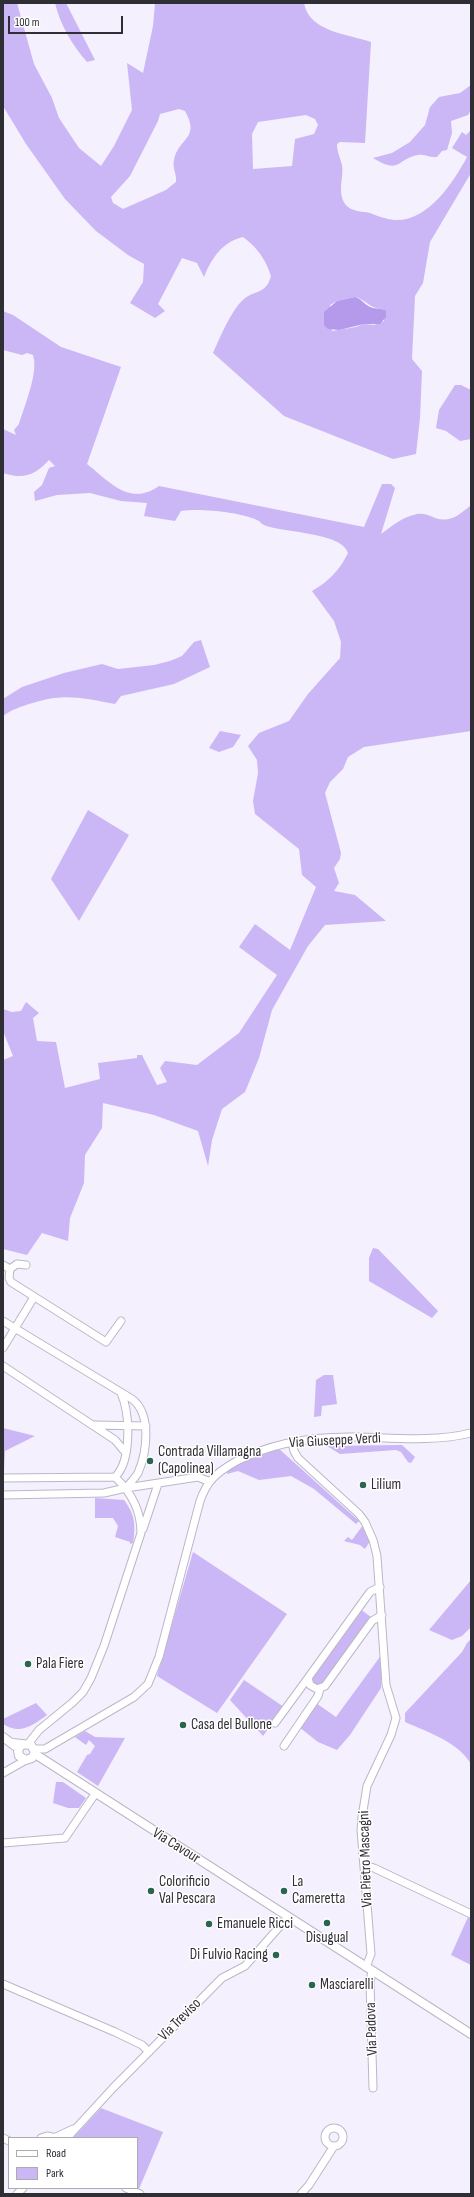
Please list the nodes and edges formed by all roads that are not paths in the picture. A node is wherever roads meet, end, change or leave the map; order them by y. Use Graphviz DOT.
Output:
graph roads {
  1 [pos="3,1265"];
  2 [pos="26,1265"];
  3 [pos="10,1269"];
  4 [pos="34,1297"];
  5 [pos="3,1321"];
  6 [pos="121,1321"];
  7 [pos="15,1328"];
  8 [pos="3,1348"];
  9 [pos="3,1366"];
  10 [pos="122,1393"];
  11 [pos="92,1424"];
  12 [pos="146,1426"];
  13 [pos="127,1427"];
  14 [pos="471,1433"];
  15 [pos="292,1442"];
  16 [pos="126,1453"];
  17 [pos="115,1477"];
  18 [pos="3,1478"];
  19 [pos="208,1481"];
  20 [pos="160,1483"];
  21 [pos="126,1488"];
  22 [pos="3,1495"];
  23 [pos="141,1533"];
  24 [pos="380,1588"];
  25 [pos="382,1615"];
  26 [pos="308,1678"];
  27 [pos="320,1688"];
  28 [pos="275,1723"];
  29 [pos="3,1737"];
  30 [pos="284,1746"];
  31 [pos="26,1752"];
  32 [pos="3,1772"];
  33 [pos="95,1794"];
  34 [pos="3,1843"];
  35 [pos="364,1865"];
  36 [pos="471,1914"];
  37 [pos="288,1917"];
  38 [pos="369,1969"];
  39 [pos="3,1984"];
  40 [pos="471,2034"];
  41 [pos="149,2052"];
  42 [pos="373,2088"];
  43 [pos="75,2128"];
  44 [pos="59,2137"];
  45 [pos="68,2137"];
  46 [pos="334,2146"];
  47 [pos="128,2189"];
  48 [pos="140,2194"];
  49 [pos="301,2194"];
  1 -- 3 [label="street"];
  2 -- 3 [label="street"];
  3 -- 4 [label="street"];
  4 -- 6 [label="street"];
  4 -- 7 [label="street"];
  5 -- 7 [label="street"];
  7 -- 8 [label="street"];
  7 -- 10 [label="street"];
  9 -- 11 [label="street"];
  10 -- 12 [label="street"];
  10 -- 13 [label="street"];
  11 -- 13 [label="street"];
  11 -- 16 [label="street"];
  12 -- 13 [label="street"];
  12 -- 21 [label="street"];
  13 -- 16 [label="street"];
  14 -- 15 [label="street, Via Giuseppe Verdi"];
  15 -- 19 [label="street, Via Giuseppe Verdi"];
  15 -- 24 [label="street, Via Pietro Mascagni"];
  16 -- 17 [label="street"];
  17 -- 18 [label="street"];
  17 -- 21 [label="street"];
  19 -- 20 [label="street"];
  19 -- 31 [label="street"];
  20 -- 21 [label="street"];
  20 -- 23 [label="street"];
  21 -- 22 [label="street"];
  21 -- 23 [label="street"];
  23 -- 31 [label="street"];
  24 -- 25 [label="street, Via Pietro Mascagni"];
  24 -- 26 [label="street"];
  25 -- 27 [label="street"];
  25 -- 35 [label="street, Via Pietro Mascagni"];
  26 -- 27 [label="street"];
  26 -- 28 [label="street"];
  27 -- 30 [label="street"];
  29 -- 31 [label="street, Via Cavour"];
  31 -- 32 [label="street"];
  31 -- 33 [label="street, Via Cavour"];
  33 -- 34 [label="street"];
  33 -- 37 [label="street, Via Cavour"];
  35 -- 36 [label="street"];
  35 -- 38 [label="street, Via Pietro Mascagni"];
  37 -- 38 [label="street, Via Cavour"];
  37 -- 41 [label="street, Via Treviso"];
  38 -- 40 [label="street, Via Cavour"];
  38 -- 42 [label="street, Via Padova"];
  39 -- 41 [label="street"];
  41 -- 43 [label="street, Via Treviso"];
  43 -- 44 [label="street, Via Treviso"];
  43 -- 45 [label="street, Via Treviso"];
  46 -- 49 [label="street"];
  47 -- 48 [label="street"];
}
